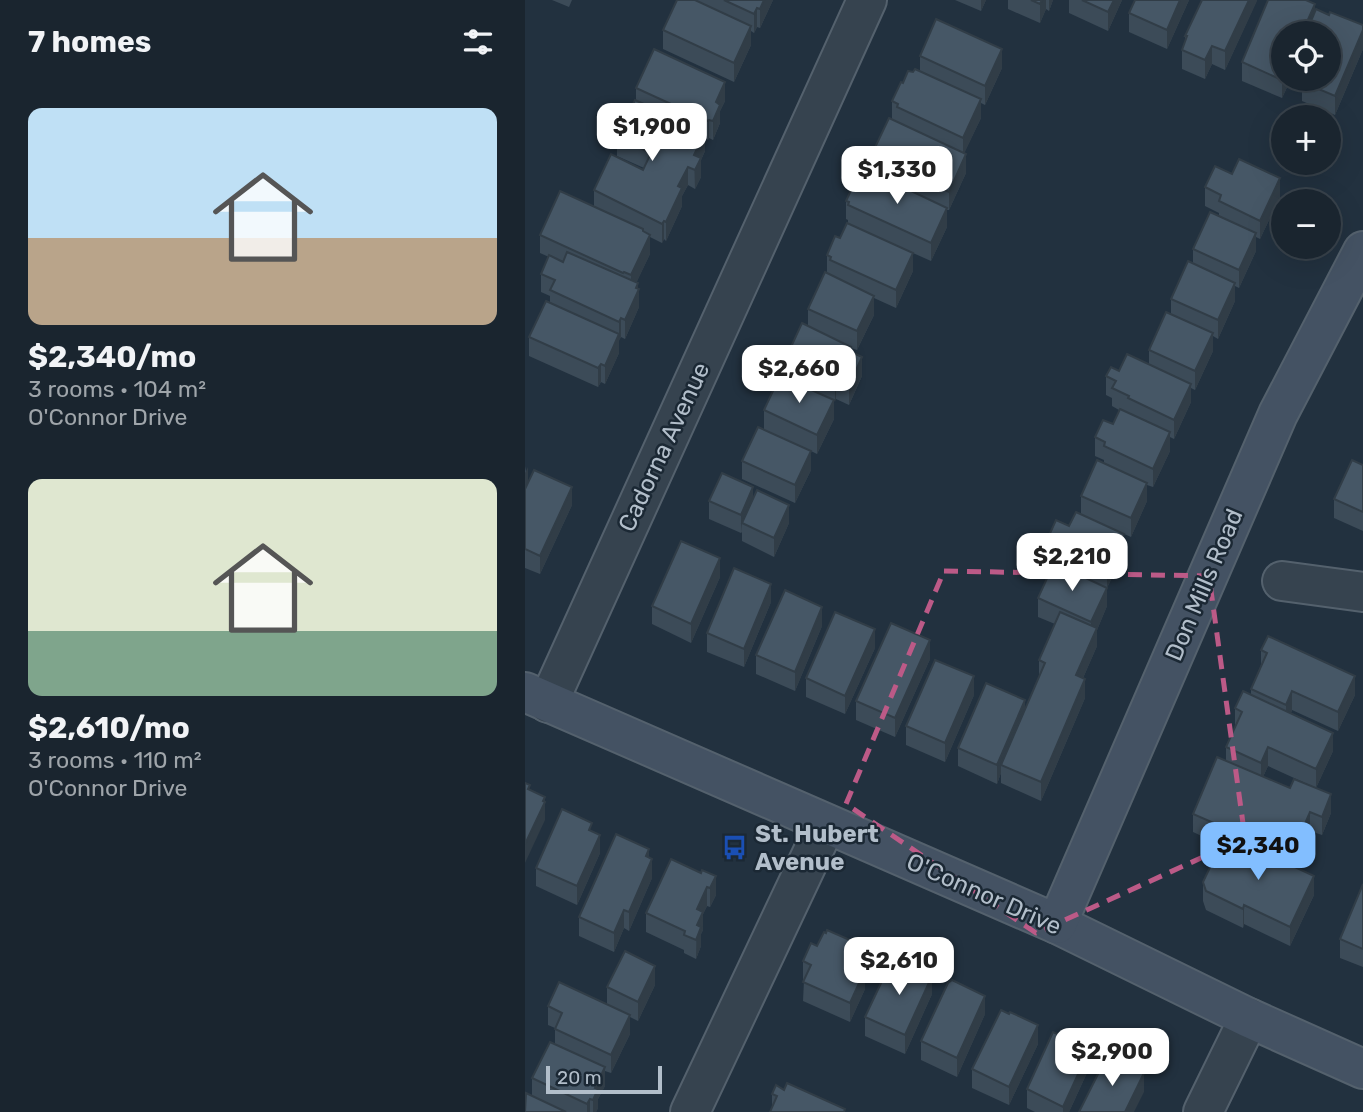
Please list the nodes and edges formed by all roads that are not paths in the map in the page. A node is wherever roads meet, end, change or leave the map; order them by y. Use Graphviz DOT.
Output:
graph roads {
  1 [pos="867,0"];
  2 [pos="1363,251"];
  3 [pos="1282,581"];
  4 [pos="1363,592"];
  5 [pos="537,698"];
  6 [pos="826,824"];
  7 [pos="1057,925"];
  8 [pos="1249,1018"];
  9 [pos="1363,1069"];
  10 [pos="690,1112"];
  11 [pos="1203,1112"];
  1 -- 5 [label="street, Cadorna Avenue"];
  2 -- 7 [label="main road, Don Mills Road"];
  3 -- 4 [label="street"];
  5 -- 6 [label="main road, O'Connor Drive"];
  6 -- 7 [label="main road, O'Connor Drive"];
  6 -- 10 [label="street"];
  7 -- 8 [label="main road, O'Connor Drive"];
  8 -- 9 [label="main road, O'Connor Drive"];
  8 -- 11 [label="street"];
}
